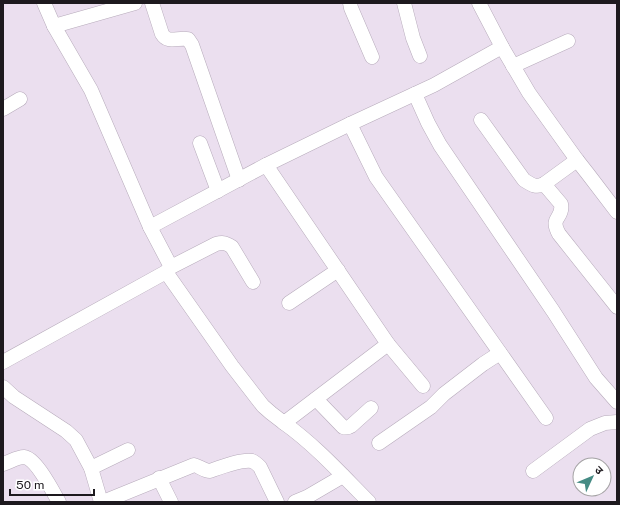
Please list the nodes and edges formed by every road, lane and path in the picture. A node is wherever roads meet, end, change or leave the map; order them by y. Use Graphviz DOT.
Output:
graph roads {
  1 [pos="44,3"];
  2 [pos="135,3"];
  3 [pos="152,3"];
  4 [pos="350,3"];
  5 [pos="404,3"];
  6 [pos="479,3"];
  7 [pos="54,26"];
  8 [pos="568,40"];
  9 [pos="502,47"];
  10 [pos="420,56"];
  11 [pos="372,57"];
  12 [pos="514,66"];
  13 [pos="415,94"];
  14 [pos="20,98"];
  15 [pos="3,108"];
  16 [pos="481,120"];
  17 [pos="350,124"];
  18 [pos="200,143"];
  19 [pos="576,160"];
  20 [pos="266,165"];
  21 [pos="239,180"];
  22 [pos="544,184"];
  23 [pos="218,191"];
  24 [pos="617,212"];
  25 [pos="150,227"];
  26 [pos="168,270"];
  27 [pos="338,270"];
  28 [pos="253,282"];
  29 [pos="289,302"];
  30 [pos="617,307"];
  31 [pos="388,344"];
  32 [pos="500,353"];
  33 [pos="3,362"];
  34 [pos="423,386"];
  35 [pos="3,387"];
  36 [pos="316,399"];
  37 [pos="617,402"];
  38 [pos="372,408"];
  39 [pos="546,418"];
  40 [pos="617,422"];
  41 [pos="284,423"];
  42 [pos="379,443"];
  43 [pos="128,450"];
  44 [pos="3,464"];
  45 [pos="91,468"];
  46 [pos="533,471"];
  47 [pos="343,476"];
  48 [pos="159,478"];
  49 [pos="59,502"];
  50 [pos="102,502"];
  51 [pos="171,502"];
  52 [pos="277,502"];
  53 [pos="295,502"];
  54 [pos="369,502"];
  1 -- 7 [label="street"];
  2 -- 7 [label="street"];
  3 -- 21 [label="street"];
  4 -- 11 [label="street"];
  5 -- 10 [label="street"];
  6 -- 9 [label="street"];
  7 -- 25 [label="street"];
  8 -- 12 [label="street"];
  9 -- 12 [label="street"];
  9 -- 13 [label="street"];
  12 -- 19 [label="street"];
  13 -- 17 [label="street"];
  13 -- 37 [label="street"];
  14 -- 15 [label="street"];
  16 -- 22 [label="street"];
  17 -- 20 [label="street"];
  17 -- 32 [label="street"];
  18 -- 23 [label="street"];
  19 -- 22 [label="street"];
  19 -- 24 [label="street"];
  20 -- 21 [label="street"];
  20 -- 27 [label="street"];
  21 -- 23 [label="street"];
  22 -- 30 [label="street"];
  23 -- 25 [label="street"];
  25 -- 26 [label="street"];
  26 -- 28 [label="street"];
  26 -- 33 [label="street"];
  26 -- 41 [label="street"];
  27 -- 29 [label="street"];
  27 -- 31 [label="street"];
  31 -- 34 [label="street"];
  31 -- 36 [label="street"];
  32 -- 39 [label="street"];
  32 -- 42 [label="street"];
  35 -- 45 [label="street"];
  36 -- 38 [label="street"];
  36 -- 41 [label="street"];
  40 -- 46 [label="street"];
  41 -- 47 [label="street"];
  43 -- 45 [label="street"];
  44 -- 49 [label="street"];
  45 -- 50 [label="street"];
  47 -- 53 [label="street"];
  47 -- 54 [label="street"];
  48 -- 50 [label="street"];
  48 -- 51 [label="street"];
  48 -- 52 [label="street"];
}
